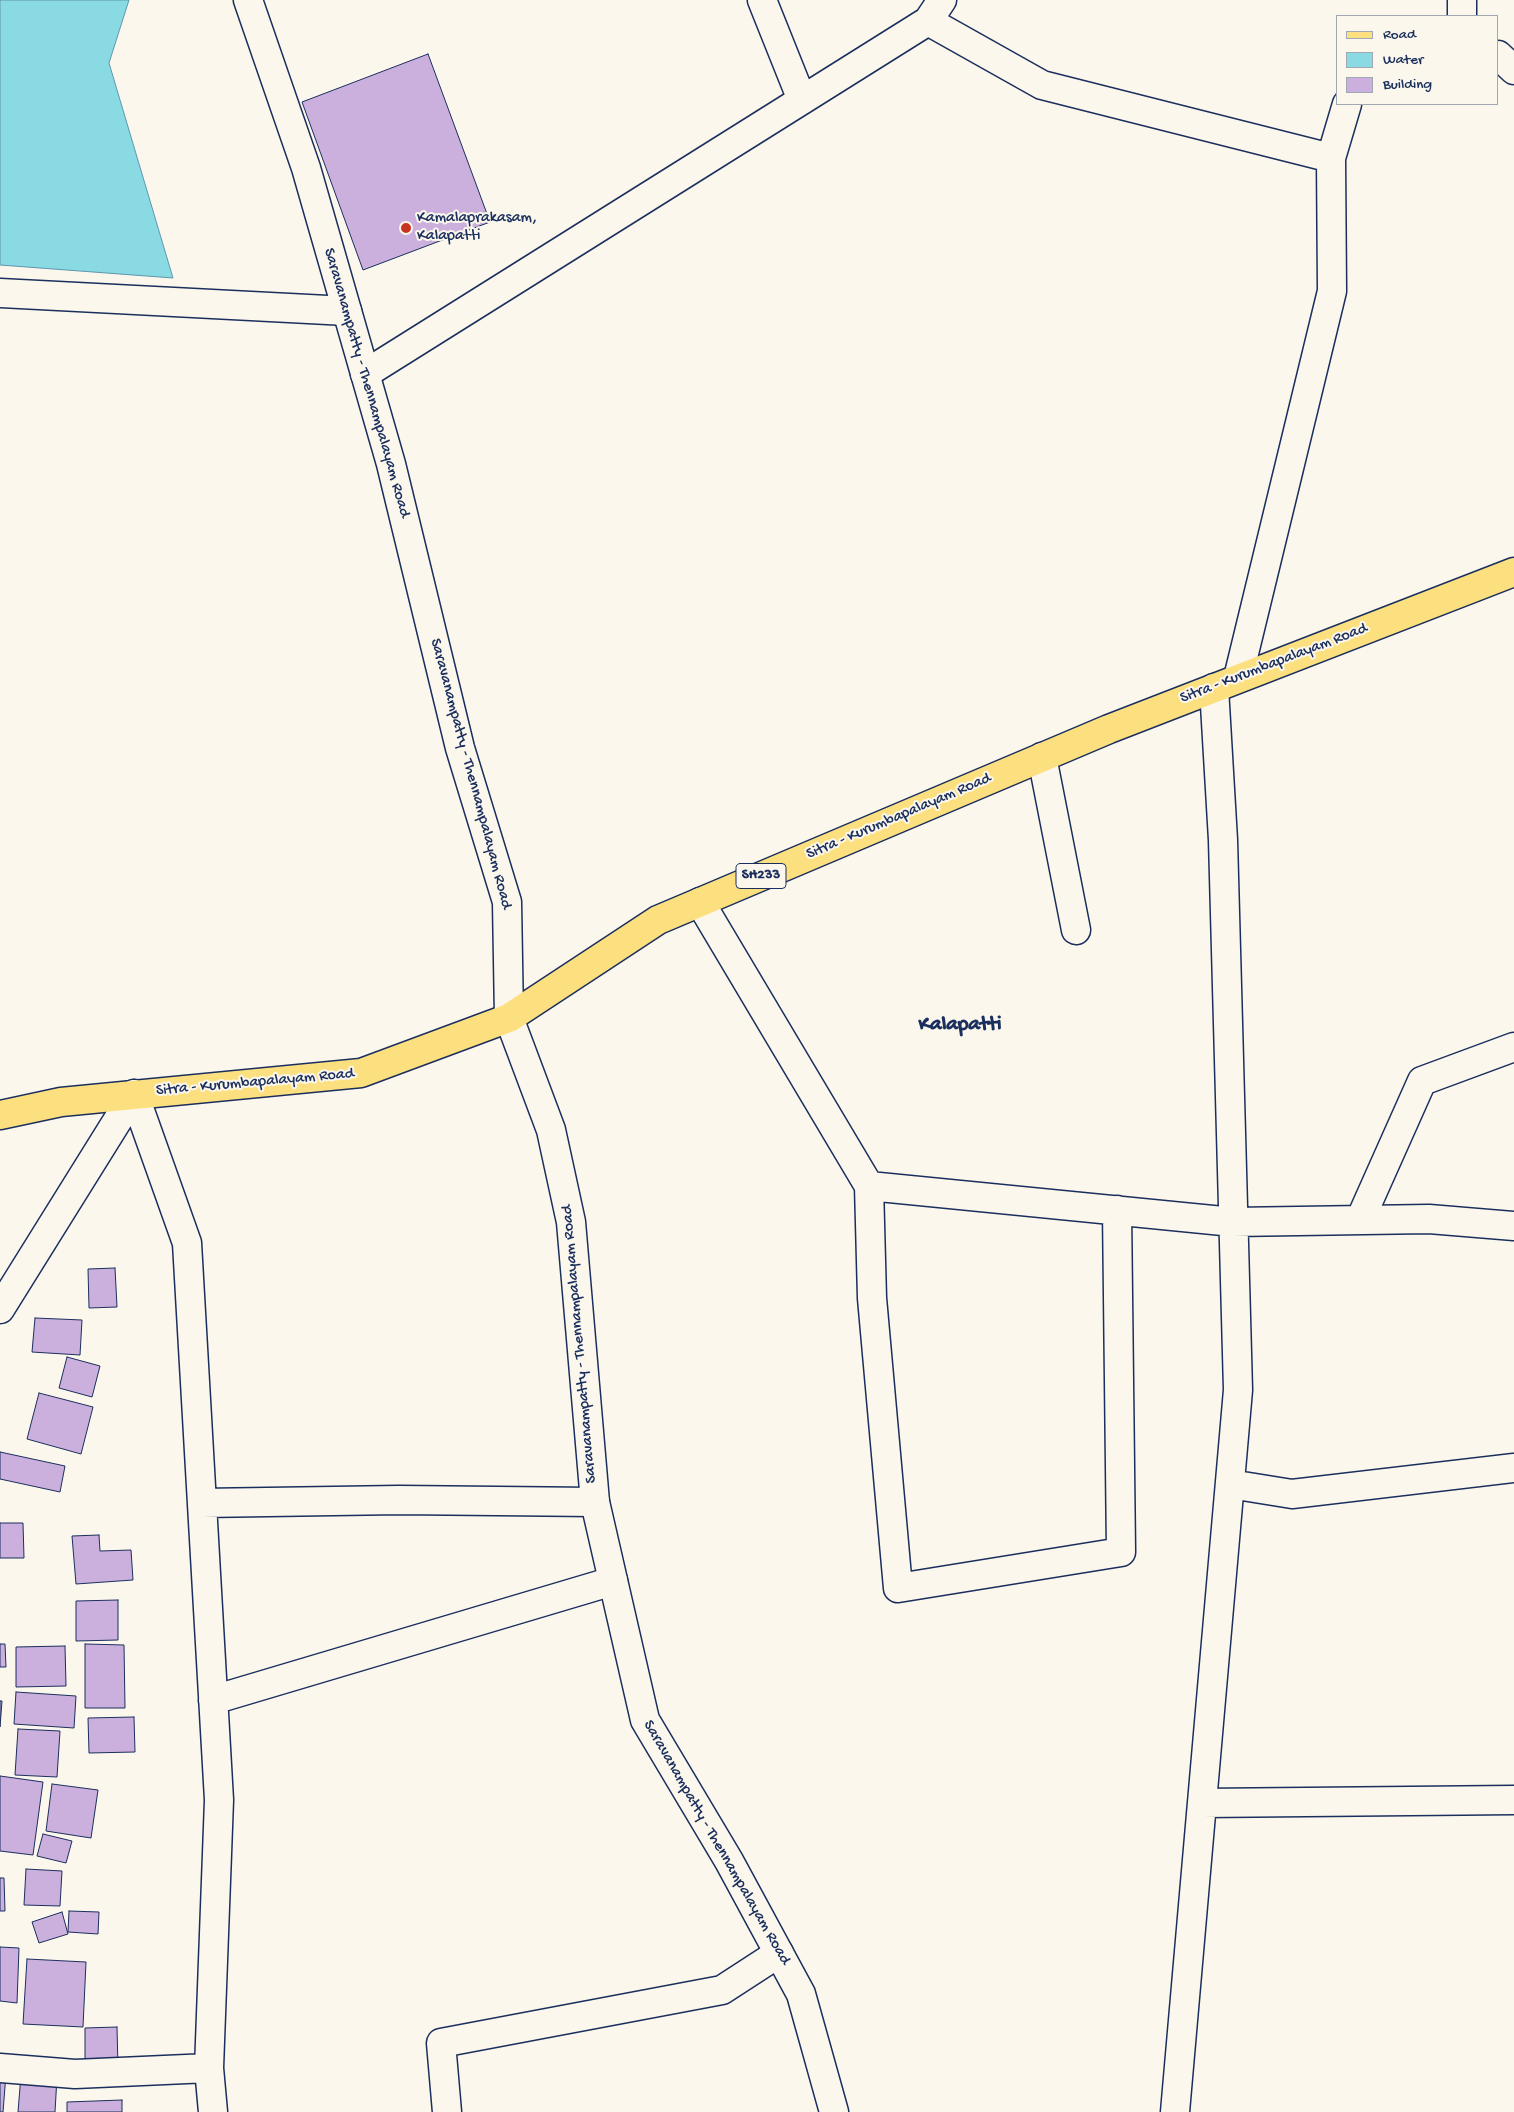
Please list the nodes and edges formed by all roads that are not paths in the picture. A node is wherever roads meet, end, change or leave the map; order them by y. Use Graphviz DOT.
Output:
graph roads {
  1 [pos="248,0"];
  2 [pos="762,0"];
  3 [pos="1462,0"];
  4 [pos="935,10"];
  5 [pos="1462,15"];
  6 [pos="1499,57"];
  7 [pos="1514,70"];
  8 [pos="802,100"];
  9 [pos="1347,105"];
  10 [pos="1331,158"];
  11 [pos="0,293"];
  12 [pos="347,312"];
  13 [pos="365,374"];
  14 [pos="1514,572"];
  15 [pos="1226,683"];
  16 [pos="1042,756"];
  17 [pos="700,902"];
  18 [pos="1076,930"];
  19 [pos="509,1018"];
  20 [pos="1514,1048"];
  21 [pos="134,1094"];
  22 [pos="0,1115"];
  23 [pos="869,1186"];
  24 [pos="1117,1210"];
  25 [pos="1360,1220"];
  26 [pos="1233,1222"];
  27 [pos="1514,1226"];
  28 [pos="0,1309"];
  29 [pos="1514,1468"];
  30 [pos="1230,1484"];
  31 [pos="595,1502"];
  32 [pos="202,1503"];
  33 [pos="613,1581"];
  34 [pos="213,1700"];
  35 [pos="1514,1800"];
  36 [pos="1202,1803"];
  37 [pos="779,1953"];
  38 [pos="0,2068"];
  39 [pos="209,2068"];
  40 [pos="213,2112"];
  41 [pos="447,2112"];
  42 [pos="834,2112"];
  43 [pos="1175,2112"];
  1 -- 12 [label="street, Saravanampatty - Thennampalayam Road"];
  2 -- 8 [label="street"];
  3 -- 5 [label="street"];
  4 -- 8 [label="street"];
  4 -- 10 [label="street"];
  6 -- 7 [label="street"];
  8 -- 13 [label="street"];
  9 -- 10 [label="street"];
  10 -- 15 [label="street"];
  11 -- 12 [label="street"];
  12 -- 13 [label="street, Saravanampatty - Thennampalayam Road"];
  13 -- 19 [label="street, Saravanampatty - Thennampalayam Road"];
  14 -- 15 [label="main road, Sitra - Kurumbapalayam Road / SH233"];
  15 -- 16 [label="main road, Sitra - Kurumbapalayam Road / SH233"];
  15 -- 26 [label="street"];
  16 -- 17 [label="main road, Sitra - Kurumbapalayam Road / SH233"];
  16 -- 18 [label="street"];
  17 -- 19 [label="main road, Sitra - Kurumbapalayam Road / SH233"];
  17 -- 23 [label="street"];
  19 -- 21 [label="main road, Sitra - Kurumbapalayam Road / SH233"];
  19 -- 31 [label="street, Saravanampatty - Thennampalayam Road"];
  20 -- 25 [label="street"];
  21 -- 22 [label="main road, Sitra - Kurumbapalayam Road / SH233"];
  21 -- 28 [label="street"];
  21 -- 32 [label="street"];
  23 -- 24 [label="street"];
  23 -- 24 [label="street"];
  24 -- 26 [label="street"];
  25 -- 26 [label="street"];
  25 -- 27 [label="street"];
  26 -- 30 [label="street"];
  29 -- 30 [label="street"];
  30 -- 36 [label="street"];
  31 -- 32 [label="street"];
  31 -- 33 [label="street, Saravanampatty - Thennampalayam Road"];
  32 -- 34 [label="street"];
  33 -- 34 [label="street"];
  33 -- 37 [label="street, Saravanampatty - Thennampalayam Road"];
  34 -- 39 [label="street"];
  35 -- 36 [label="street"];
  36 -- 43 [label="street"];
  37 -- 41 [label="street"];
  37 -- 42 [label="street, Saravanampatty - Thennampalayam Road"];
  38 -- 39 [label="street"];
  39 -- 40 [label="street"];
}
